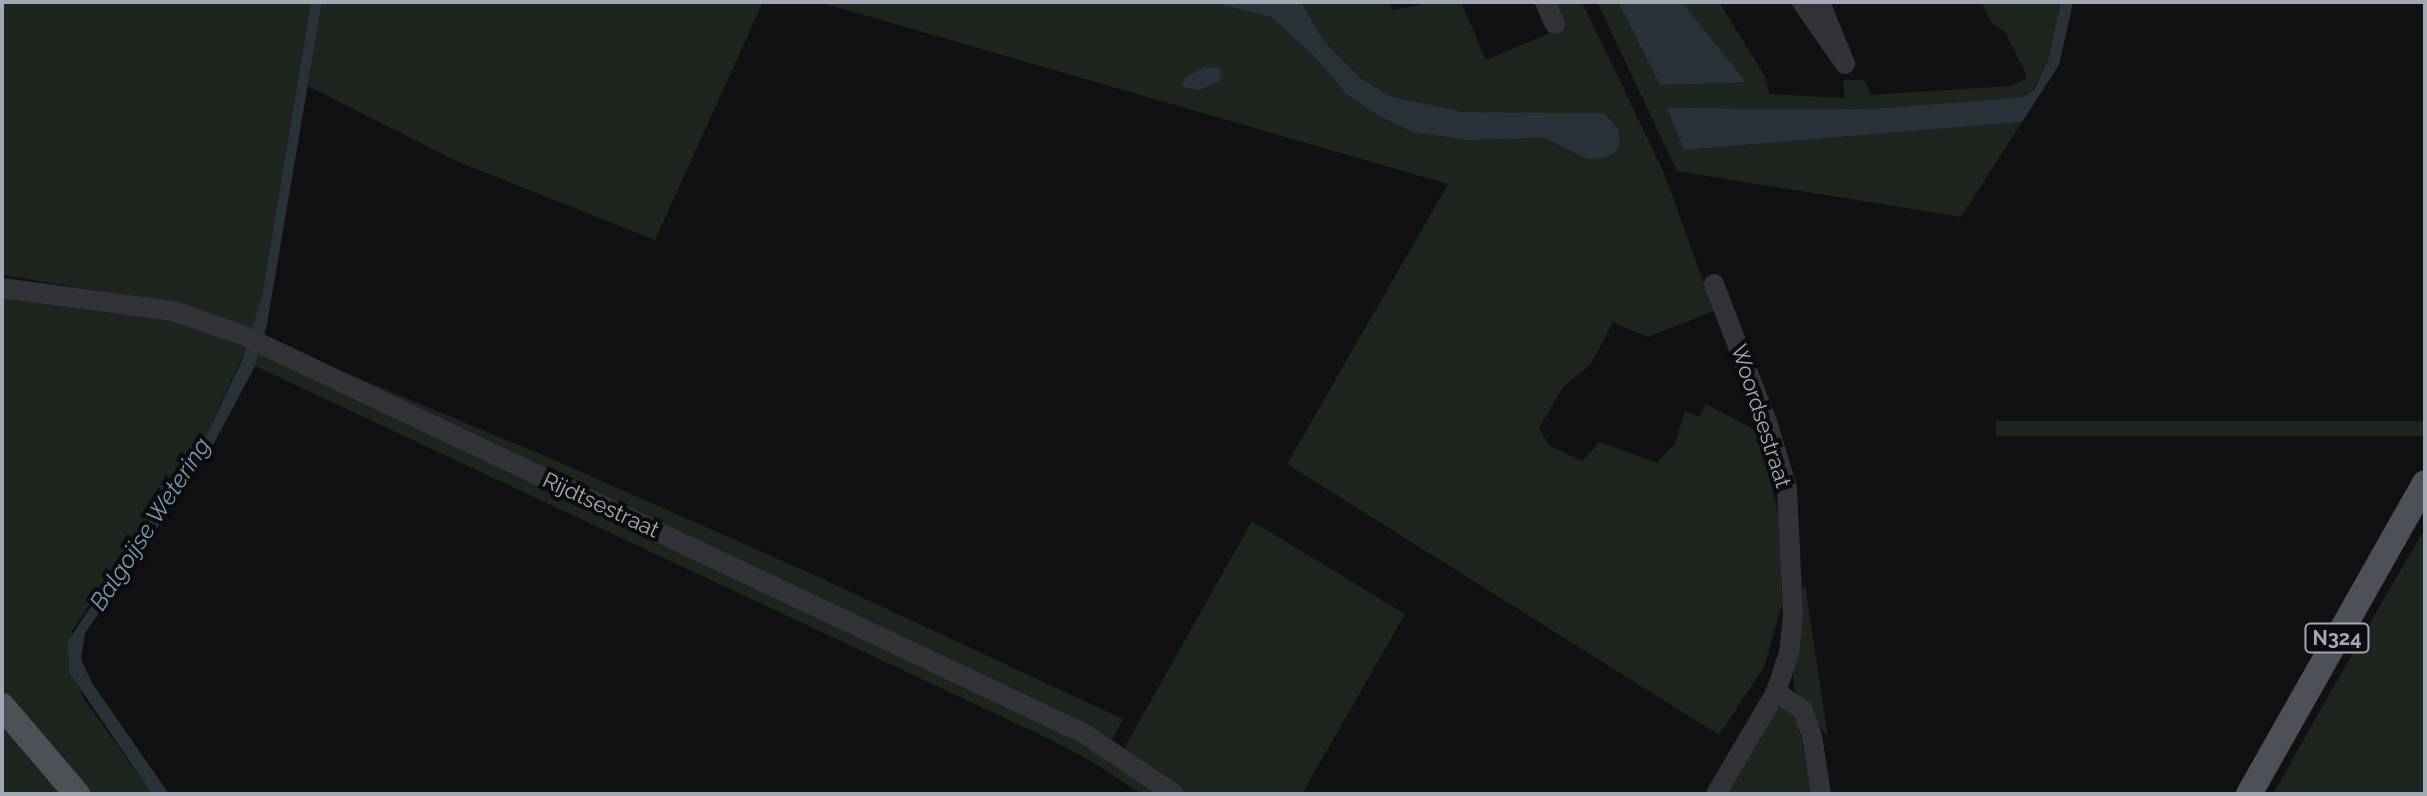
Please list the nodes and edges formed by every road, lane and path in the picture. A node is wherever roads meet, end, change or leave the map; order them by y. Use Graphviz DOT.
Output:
graph roads {
  1 [pos="1545,2"];
  2 [pos="1802,2"];
  3 [pos="1820,2"];
  4 [pos="1555,24"];
  5 [pos="1714,284"];
  6 [pos="2,288"];
  7 [pos="2425,483"];
  8 [pos="1776,692"];
  9 [pos="2,706"];
  10 [pos="77,794"];
  11 [pos="1174,794"];
  12 [pos="1716,794"];
  13 [pos="1821,794"];
  14 [pos="2249,794"];
  1 -- 4 [label="street"];
  2 -- 3 [label="street"];
  5 -- 8 [label="street, Woordsestraat"];
  6 -- 11 [label="street, Rijdtsestraat"];
  7 -- 14 [label="main road, N324"];
  8 -- 12 [label="street, Woordsestraat"];
  8 -- 13 [label="street"];
  9 -- 10 [label="main road"];
}
